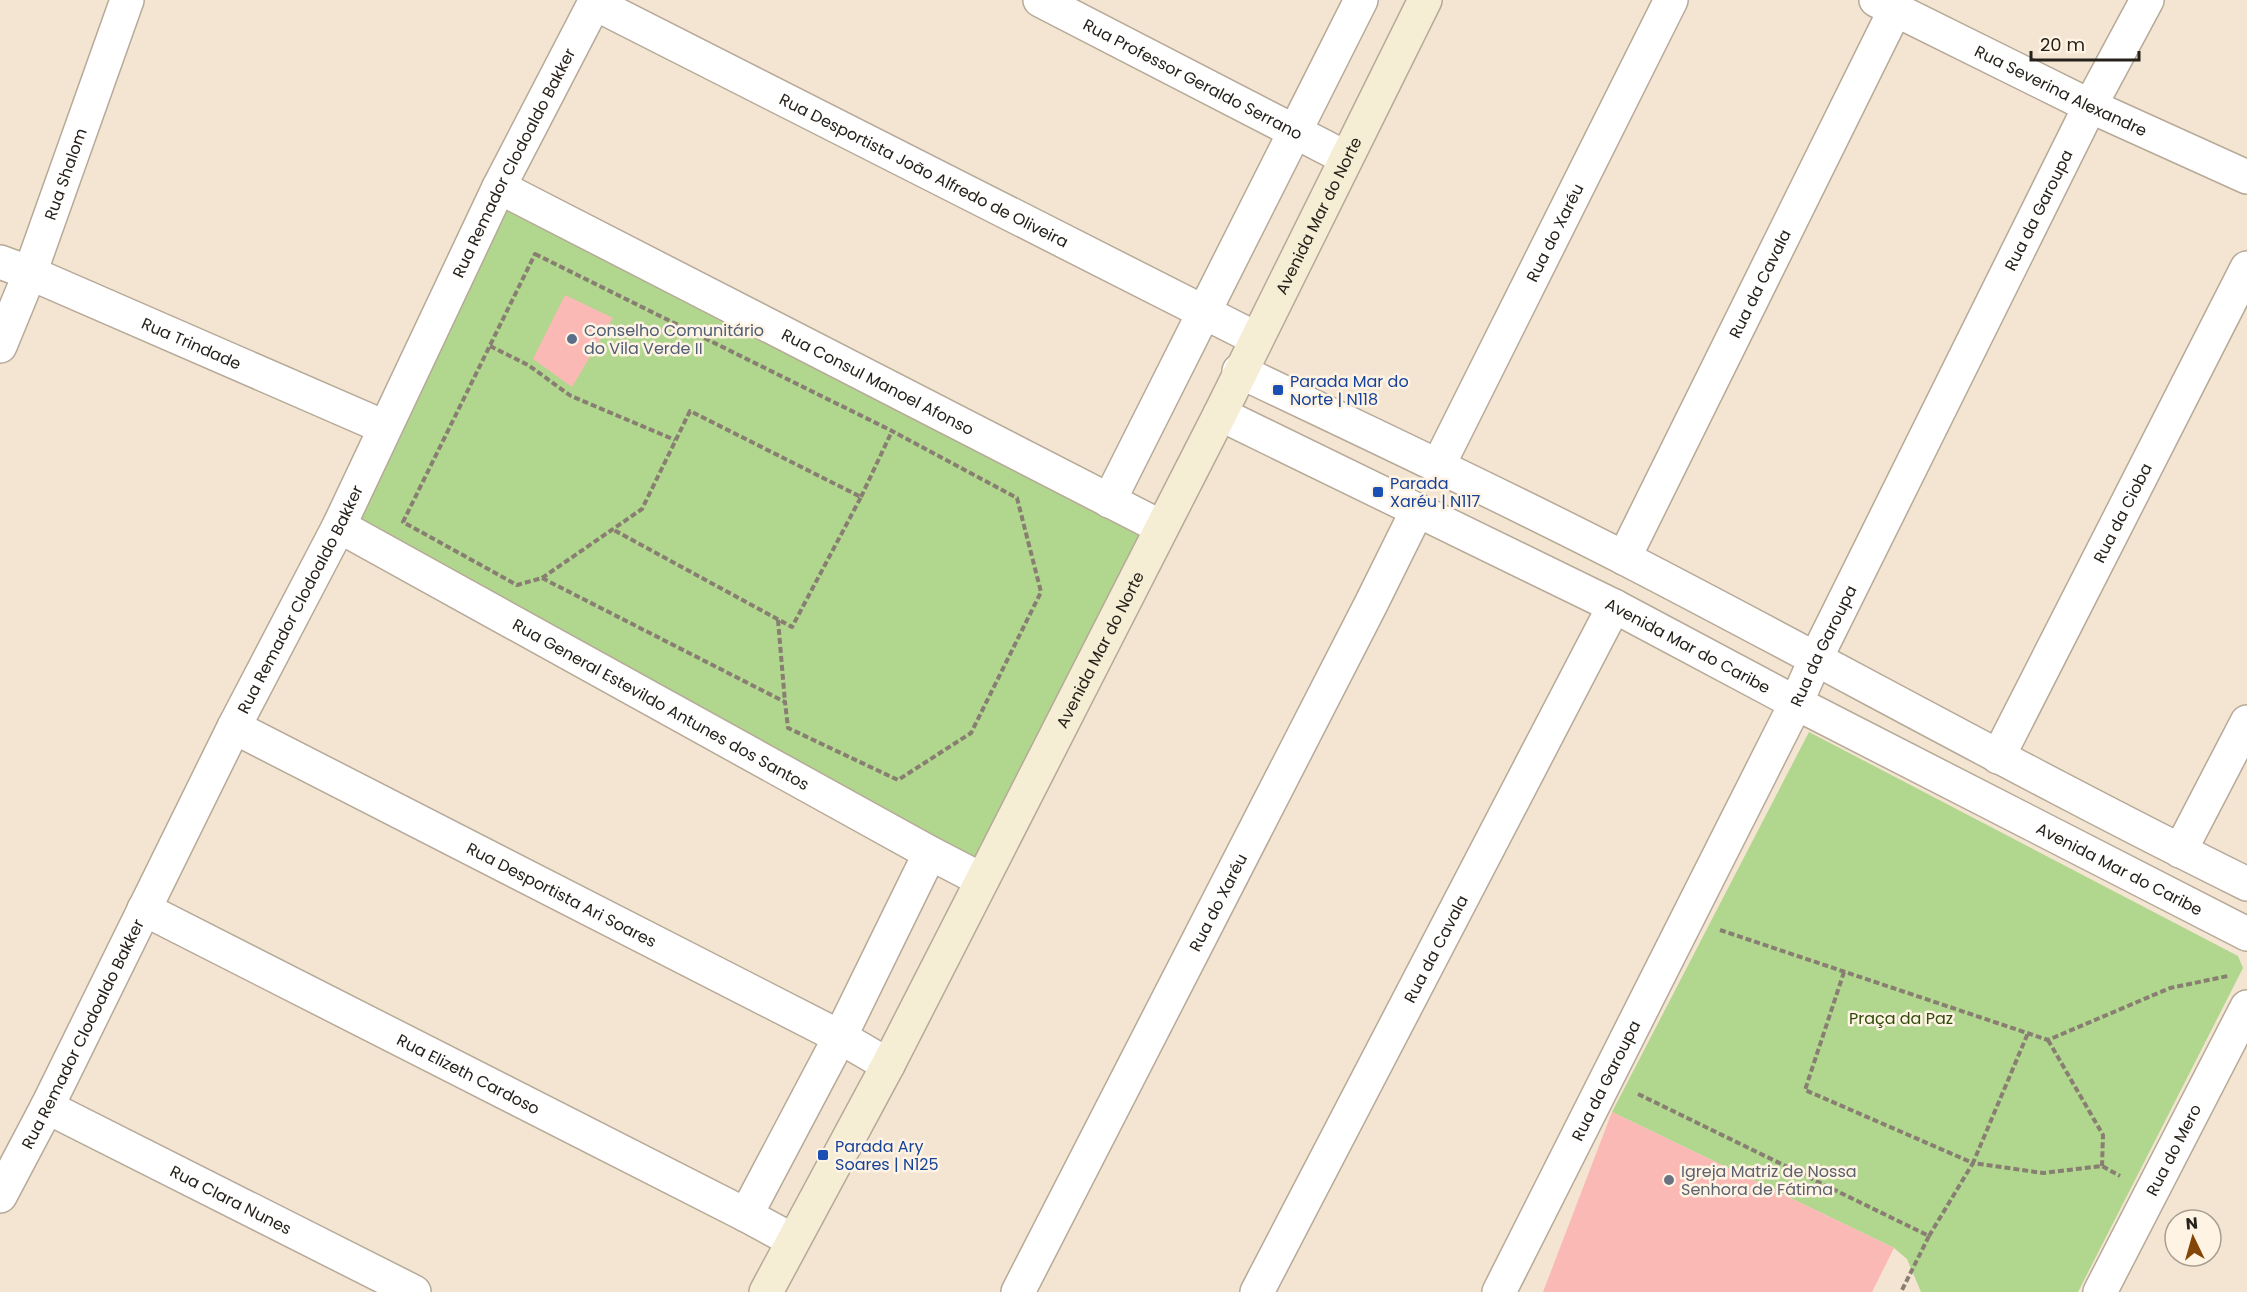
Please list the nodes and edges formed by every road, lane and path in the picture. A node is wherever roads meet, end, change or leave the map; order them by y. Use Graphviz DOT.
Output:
graph roads {
  1 [pos="127,0"];
  2 [pos="1040,0"];
  3 [pos="1361,0"];
  4 [pos="1425,0"];
  5 [pos="1671,0"];
  6 [pos="2147,0"];
  7 [pos="595,2"];
  8 [pos="1886,5"];
  9 [pos="2090,106"];
  10 [pos="1295,132"];
  11 [pos="1346,158"];
  12 [pos="2247,177"];
  13 [pos="499,187"];
  14 [pos="0,262"];
  15 [pos="2247,268"];
  16 [pos="30,273"];
  17 [pos="1204,312"];
  18 [pos="1256,338"];
  19 [pos="0,346"];
  20 [pos="490,346"];
  21 [pos="1239,371"];
  22 [pos="1220,414"];
  23 [pos="384,427"];
  24 [pos="892,431"];
  25 [pos="675,440"];
  26 [pos="1438,466"];
  27 [pos="861,497"];
  28 [pos="1109,501"];
  29 [pos="1417,511"];
  30 [pos="339,526"];
  31 [pos="1161,527"];
  32 [pos="612,529"];
  33 [pos="1624,558"];
  34 [pos="542,578"];
  35 [pos="1614,606"];
  36 [pos="778,620"];
  37 [pos="1816,658"];
  38 [pos="785,702"];
  39 [pos="1796,703"];
  40 [pos="2247,722"];
  41 [pos="234,728"];
  42 [pos="1998,757"];
  43 [pos="2180,851"];
  44 [pos="930,853"];
  45 [pos="982,879"];
  46 [pos="2247,884"];
  47 [pos="144,909"];
  48 [pos="1724,920"];
  49 [pos="2247,934"];
  50 [pos="1844,972"];
  51 [pos="2236,975"];
  52 [pos="2247,1006"];
  53 [pos="2028,1033"];
  54 [pos="840,1037"];
  55 [pos="2048,1040"];
  56 [pos="888,1065"];
  57 [pos="1635,1092"];
  58 [pos="47,1107"];
  59 [pos="1973,1163"];
  60 [pos="2102,1166"];
  61 [pos="2129,1181"];
  62 [pos="0,1196"];
  63 [pos="746,1215"];
  64 [pos="1929,1236"];
  65 [pos="792,1240"];
  66 [pos="414,1292"];
  67 [pos="766,1292"];
  68 [pos="1018,1292"];
  69 [pos="1257,1292"];
  70 [pos="1499,1292"];
  71 [pos="1900,1292"];
  72 [pos="2100,1292"];
  1 -- 16 [label="street, Rua Shalom"];
  2 -- 10 [label="street, Rua Professor Geraldo Serrano"];
  3 -- 10 [label="street"];
  4 -- 11 [label="street, Avenida Mar do Norte"];
  5 -- 26 [label="street, Rua do Xaréu"];
  6 -- 9 [label="street, Rua da Garoupa"];
  7 -- 13 [label="street, Rua Remador Clodoaldo Bakker"];
  7 -- 17 [label="street, Rua Desportista João Alfredo de Oliveira"];
  8 -- 9 [label="street, Rua Severina Alexandre"];
  8 -- 33 [label="street, Rua da Cavala"];
  9 -- 12 [label="street, Rua Severina Alexandre"];
  9 -- 37 [label="street, Rua da Garoupa"];
  10 -- 11 [label="street, Rua Professor Geraldo Serrano"];
  10 -- 17 [label="street"];
  11 -- 18 [label="street, Avenida Mar do Norte"];
  13 -- 23 [label="street, Rua Remador Clodoaldo Bakker"];
  13 -- 28 [label="street, Rua Consul Manoel Afonso"];
  14 -- 16 [label="street, Rua Trindade"];
  15 -- 42 [label="street, Rua da Cioba"];
  16 -- 19 [label="street, Rua Shalom"];
  16 -- 23 [label="street, Rua Trindade"];
  17 -- 18 [label="street, Rua Desportista João Alfredo de Oliveira"];
  17 -- 28 [label="street"];
  18 -- 21 [label="street, Avenida Mar do Norte"];
  20 -- 24 [label="path"];
  20 -- 25 [label="path"];
  20 -- 34 [label="path"];
  21 -- 22 [label="street, Avenida Mar do Norte"];
  21 -- 26 [label="street"];
  22 -- 29 [label="street, Avenida Mar do Caribe"];
  22 -- 31 [label="street, Avenida Mar do Norte"];
  23 -- 30 [label="street, Rua Remador Clodoaldo Bakker"];
  24 -- 27 [label="path"];
  24 -- 38 [label="path"];
  25 -- 27 [label="path"];
  25 -- 32 [label="path"];
  26 -- 33 [label="street"];
  27 -- 36 [label="path"];
  28 -- 31 [label="street, Rua Consul Manoel Afonso"];
  29 -- 35 [label="street, Avenida Mar do Caribe"];
  29 -- 68 [label="street, Rua do Xaréu"];
  30 -- 41 [label="street, Rua Remador Clodoaldo Bakker"];
  30 -- 44 [label="street, Rua General Estevildo Antunes dos Santos"];
  31 -- 45 [label="street, Avenida Mar do Norte"];
  32 -- 34 [label="path"];
  32 -- 36 [label="path"];
  33 -- 37 [label="street"];
  34 -- 38 [label="path"];
  35 -- 39 [label="street, Avenida Mar do Caribe"];
  35 -- 69 [label="street, Rua da Cavala"];
  36 -- 38 [label="path"];
  37 -- 39 [label="street, Rua da Garoupa"];
  37 -- 42 [label="street"];
  39 -- 49 [label="street, Avenida Mar do Caribe"];
  39 -- 70 [label="street, Rua da Garoupa"];
  40 -- 43 [label="street"];
  41 -- 47 [label="street, Rua Remador Clodoaldo Bakker"];
  41 -- 54 [label="street, Rua Desportista Ari Soares"];
  42 -- 43 [label="street"];
  43 -- 46 [label="street"];
  44 -- 45 [label="street, Rua General Estevildo Antunes dos Santos"];
  44 -- 54 [label="street"];
  45 -- 56 [label="street, Avenida Mar do Norte"];
  47 -- 58 [label="street, Rua Remador Clodoaldo Bakker"];
  47 -- 63 [label="street, Rua Elizeth Cardoso"];
  48 -- 50 [label="path"];
  50 -- 53 [label="path"];
  50 -- 59 [label="path"];
  51 -- 55 [label="path"];
  52 -- 72 [label="street, Rua do Mero"];
  53 -- 55 [label="path"];
  53 -- 59 [label="path"];
  54 -- 56 [label="street, Rua Desportista Ari Soares"];
  54 -- 63 [label="street"];
  55 -- 60 [label="path"];
  56 -- 65 [label="street, Avenida Mar do Norte"];
  57 -- 64 [label="path"];
  58 -- 62 [label="street, Rua Remador Clodoaldo Bakker"];
  58 -- 66 [label="street, Rua Clara Nunes"];
  59 -- 60 [label="path"];
  59 -- 64 [label="path"];
  60 -- 61 [label="path"];
  63 -- 65 [label="street, Rua Elizeth Cardoso"];
  64 -- 71 [label="path"];
  65 -- 67 [label="street, Avenida Mar do Norte"];
}
